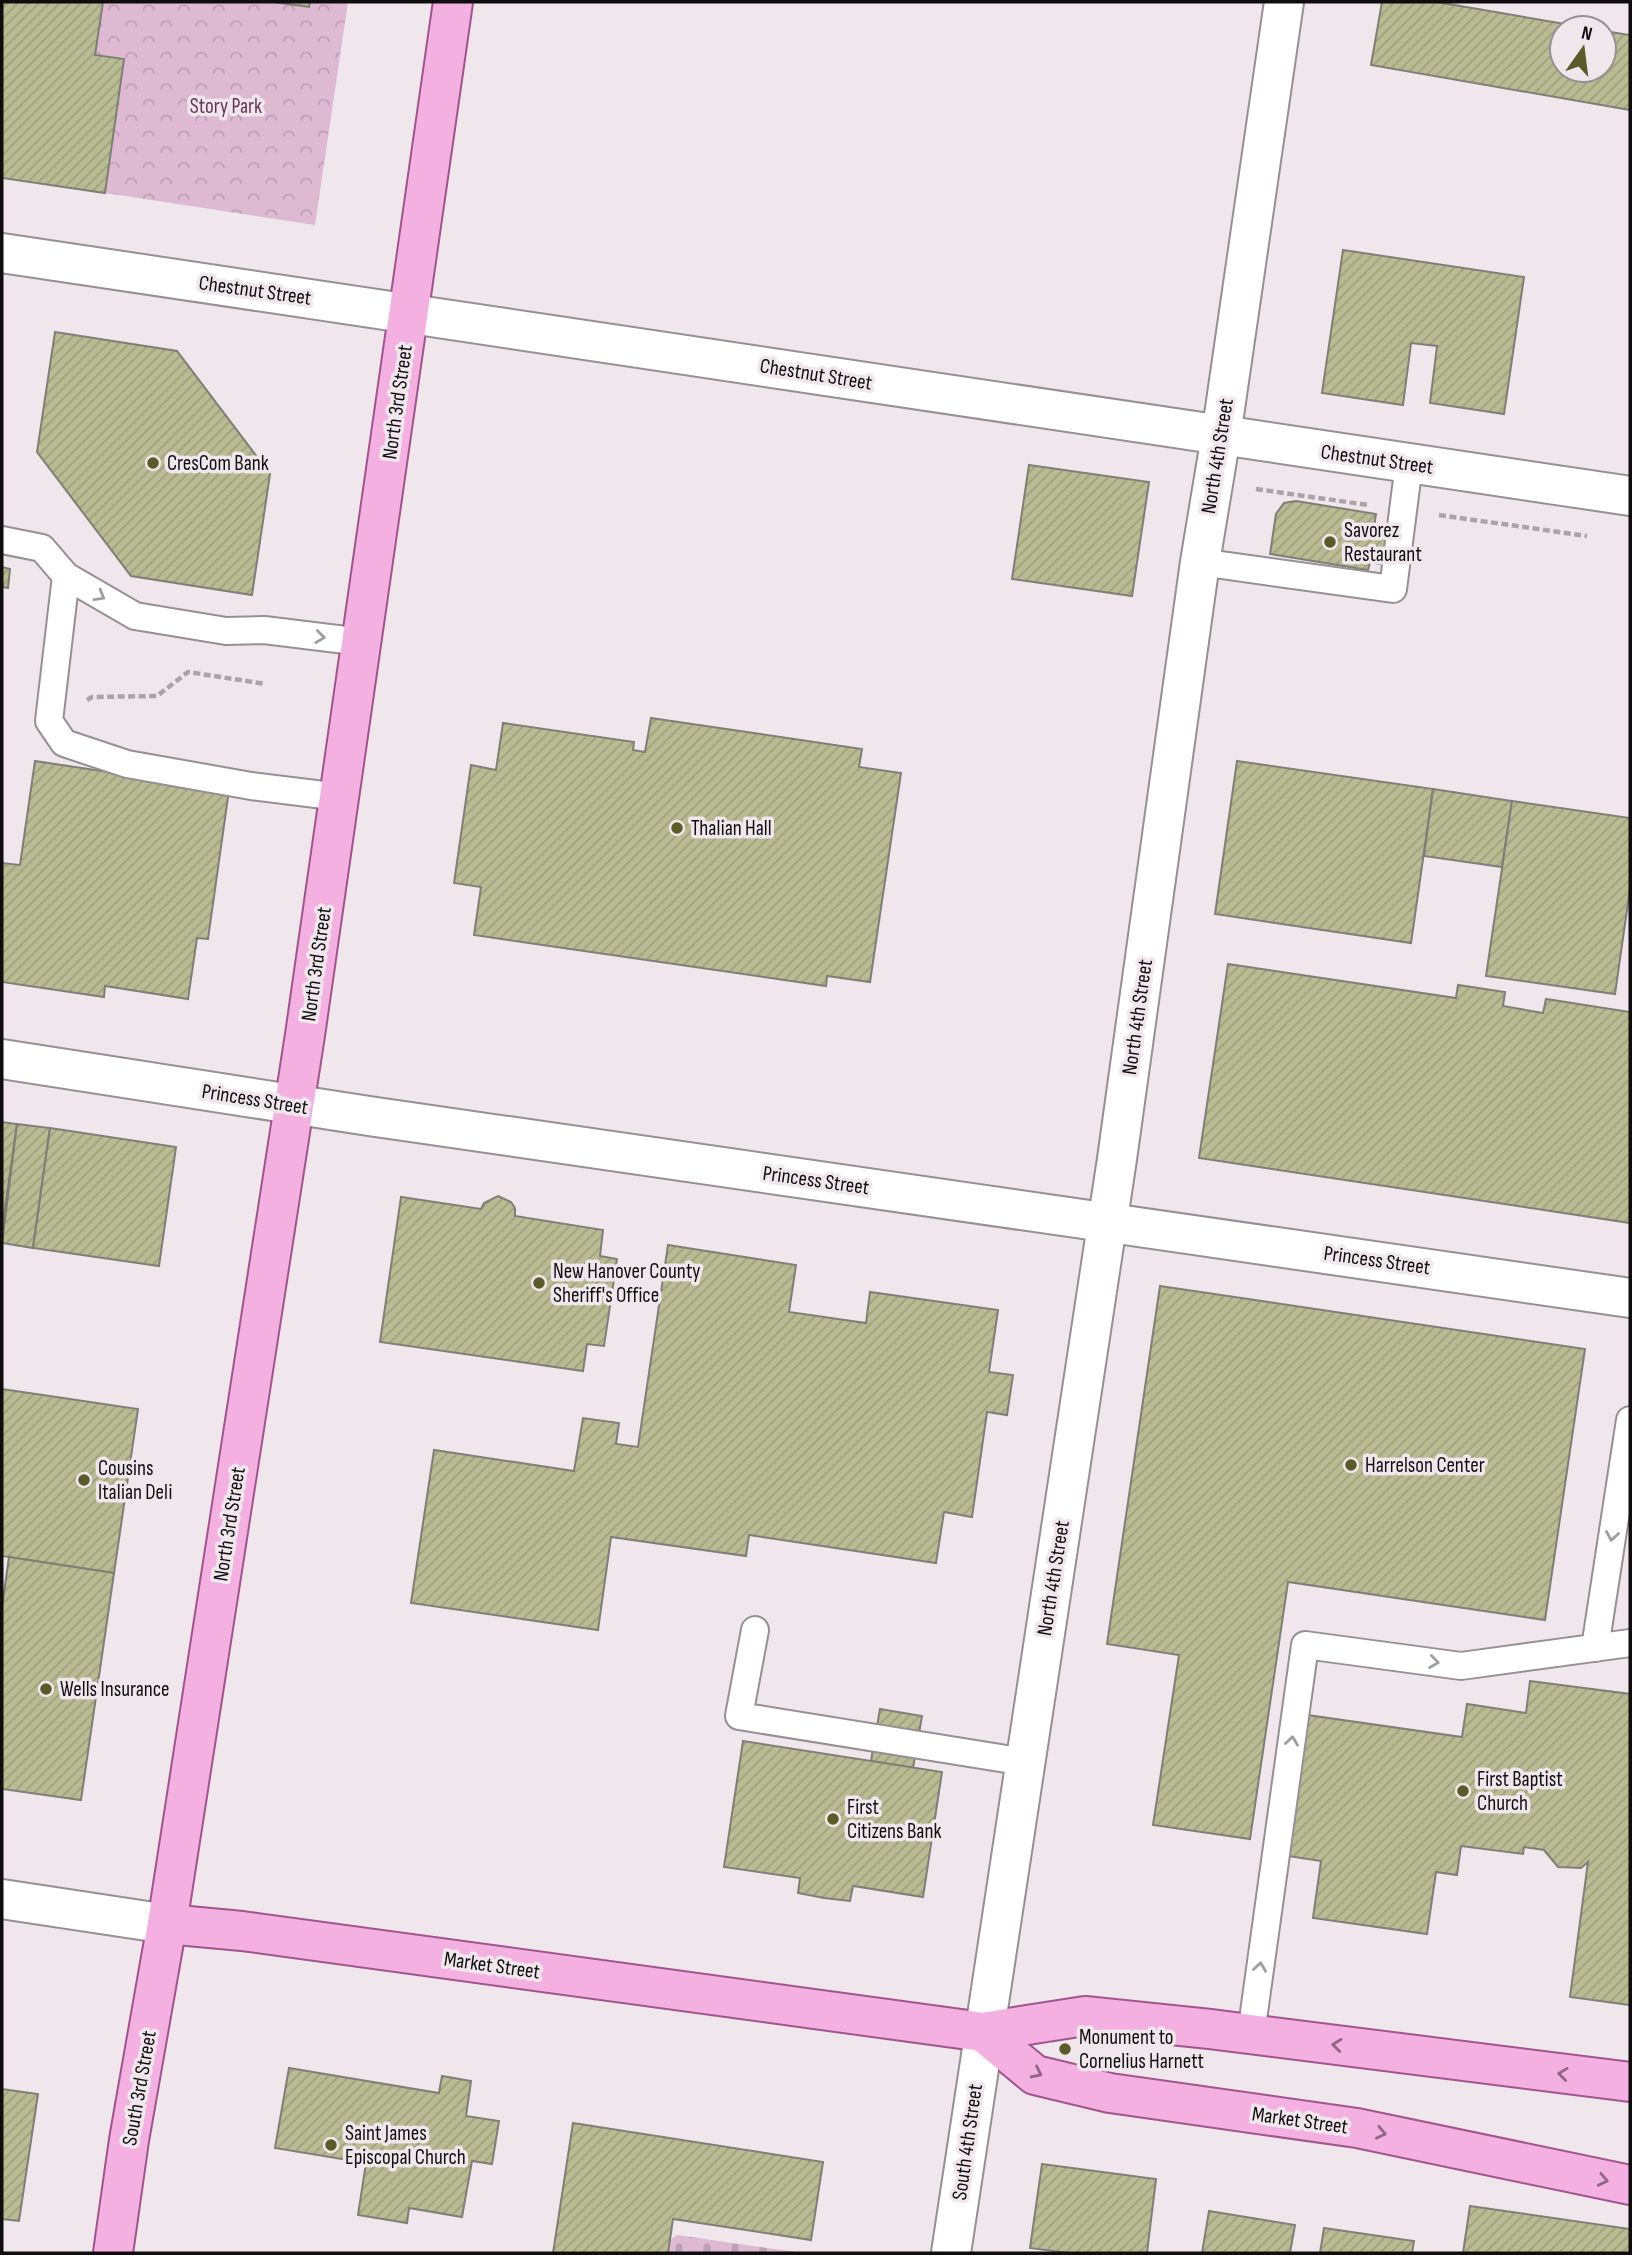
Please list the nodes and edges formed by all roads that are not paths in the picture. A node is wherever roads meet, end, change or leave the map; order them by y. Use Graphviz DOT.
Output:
graph roads {
  1 [pos="453,2"];
  2 [pos="1284,2"];
  3 [pos="2,253"];
  4 [pos="410,313"];
  5 [pos="1221,436"];
  6 [pos="1409,464"];
  7 [pos="1630,496"];
  8 [pos="2,540"];
  9 [pos="1200,562"];
  10 [pos="66,576"];
  11 [pos="362,642"];
  12 [pos="340,797"];
  13 [pos="2,1059"];
  14 [pos="295,1105"];
  15 [pos="1108,1221"];
  16 [pos="1630,1297"];
  17 [pos="1630,1420"];
  18 [pos="1624,1504"];
  19 [pos="755,1630"];
  20 [pos="1630,1643"];
  21 [pos="1595,1648"];
  22 [pos="1025,1762"];
  23 [pos="2,1899"];
  24 [pos="167,1924"];
  25 [pos="983,2032"];
  26 [pos="1251,2034"];
  27 [pos="1630,2082"];
  28 [pos="1630,2185"];
  29 [pos="113,2253"];
  30 [pos="951,2253"];
  1 -- 4 [label="main road, North 3rd Street"];
  2 -- 5 [label="street, North 4th Street"];
  3 -- 4 [label="street, Chestnut Street"];
  4 -- 5 [label="street, Chestnut Street"];
  4 -- 11 [label="main road, North 3rd Street"];
  5 -- 6 [label="street, Chestnut Street"];
  5 -- 9 [label="street, North 4th Street"];
  6 -- 7 [label="street, Chestnut Street"];
  6 -- 9 [label="lane"];
  8 -- 10 [label="lane"];
  9 -- 15 [label="street, North 4th Street"];
  10 -- 11 [label="lane, one-way"];
  10 -- 12 [label="lane"];
  11 -- 12 [label="main road, North 3rd Street"];
  12 -- 14 [label="main road, North 3rd Street"];
  13 -- 14 [label="street, Princess Street"];
  14 -- 15 [label="street, Princess Street"];
  14 -- 24 [label="main road, North 3rd Street"];
  15 -- 16 [label="street, Princess Street"];
  15 -- 22 [label="street, North 4th Street"];
  17 -- 18 [label="lane"];
  18 -- 21 [label="lane, one-way"];
  19 -- 22 [label="lane"];
  20 -- 21 [label="lane"];
  26 -- 21 [label="lane, one-way"];
  22 -- 25 [label="street, North 4th Street"];
  23 -- 24 [label="street, Market Street"];
  24 -- 25 [label="main road, Market Street"];
  24 -- 29 [label="main road, South 3rd Street"];
  25 -- 26 [label="main road, Market Street"];
  25 -- 28 [label="main road, Market Street, one-way"];
  25 -- 30 [label="street, South 4th Street"];
  27 -- 26 [label="main road, Market Street, one-way"];
}
